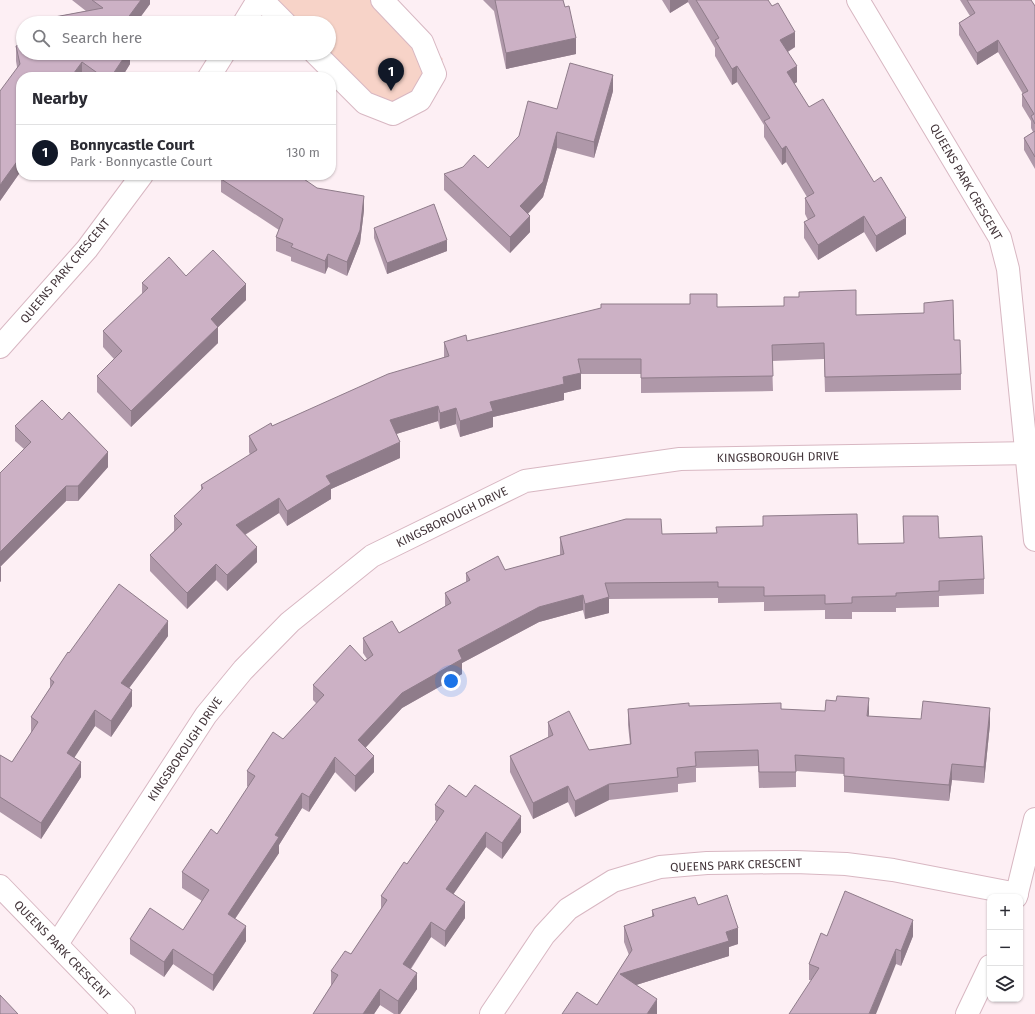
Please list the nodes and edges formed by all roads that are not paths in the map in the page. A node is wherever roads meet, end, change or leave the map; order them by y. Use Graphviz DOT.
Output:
graph roads {
  1 [pos="258,0"];
  2 [pos="262,0"];
  3 [pos="382,0"];
  4 [pos="858,0"];
  5 [pos="248,16"];
  6 [pos="278,16"];
  7 [pos="220,60"];
  8 [pos="322,60"];
  9 [pos="212,72"];
  10 [pos="334,72"];
  11 [pos="336,74"];
  12 [pos="138,180"];
  13 [pos="0,347"];
  14 [pos="1030,454"];
  15 [pos="1035,540"];
  16 [pos="1035,819"];
  17 [pos="0,886"];
  18 [pos="1012,894"];
  19 [pos="1017,894"];
  20 [pos="57,944"];
  21 [pos="987,972"];
  22 [pos="124,1014"];
  23 [pos="491,1014"];
  24 [pos="967,1014"];
  1 -- 5 [label="street"];
  2 -- 6 [label="street"];
  3 -- 11 [label="street"];
  4 -- 14 [label="street, QUEENS PARK CRESCENT"];
  7 -- 9 [label="street"];
  8 -- 10 [label="street"];
  12 -- 13 [label="street, QUEENS PARK CRESCENT"];
  14 -- 15 [label="street, QUEENS PARK CRESCENT"];
  14 -- 20 [label="street, KINGSBOROUGH DRIVE"];
  16 -- 19 [label="street"];
  17 -- 20 [label="street, QUEENS PARK CRESCENT"];
  18 -- 23 [label="street, QUEENS PARK CRESCENT"];
  20 -- 22 [label="street, QUEENS PARK CRESCENT"];
  21 -- 24 [label="street"];
}
